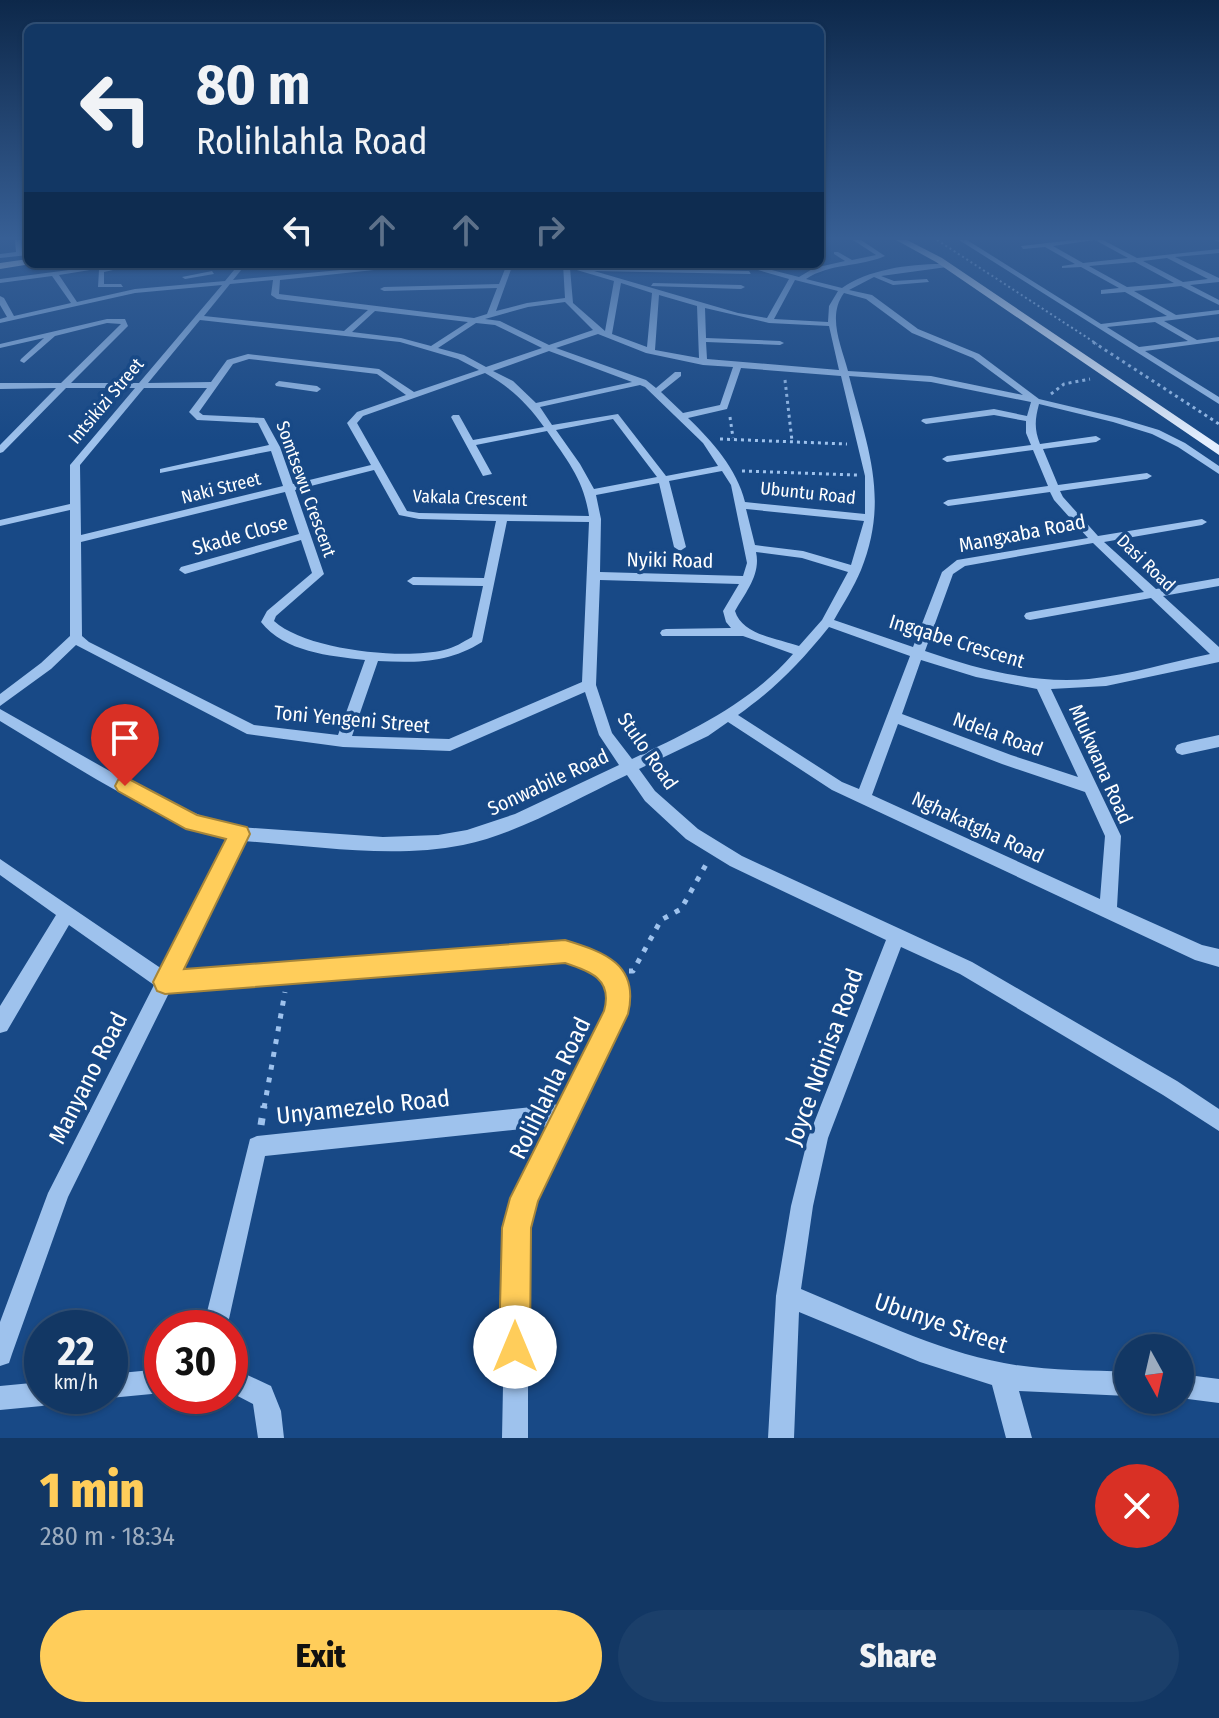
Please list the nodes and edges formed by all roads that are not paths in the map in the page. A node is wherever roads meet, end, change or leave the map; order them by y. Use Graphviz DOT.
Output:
graph roads {
  1 [pos="5,307"];
  2 [pos="61,307"];
  3 [pos="206,307"];
  4 [pos="373,307"];
  5 [pos="494,307"];
  6 [pos="520,307"];
  7 [pos="572,307"];
  8 [pos="611,307"];
  9 [pos="655,307"];
  10 [pos="701,307"];
  11 [pos="720,307"];
  12 [pos="782,307"];
  13 [pos="830,307"];
  14 [pos="883,307"];
  15 [pos="1009,307"];
  16 [pos="1069,307"];
  17 [pos="1157,307"];
  18 [pos="381,308"];
  19 [pos="1219,312"];
  20 [pos="491,314"];
  21 [pos="197,317"];
  22 [pos="1175,317"];
  23 [pos="11,318"];
  24 [pos="477,319"];
  25 [pos="1155,319"];
  26 [pos="0,321"];
  27 [pos="774,322"];
  28 [pos="832,324"];
  29 [pos="1099,326"];
  30 [pos="604,332"];
  31 [pos="54,334"];
  32 [pos="346,334"];
  33 [pos="1219,339"];
  34 [pos="703,340"];
  35 [pos="1196,342"];
  36 [pos="780,343"];
  37 [pos="0,346"];
  38 [pos="433,348"];
  39 [pos="548,348"];
  40 [pos="1138,350"];
  41 [pos="651,351"];
  42 [pos="24,361"];
  43 [pos="703,363"];
  44 [pos="737,367"];
  45 [pos="488,369"];
  46 [pos="785,370"];
  47 [pos="844,373"];
  48 [pos="678,374"];
  49 [pos="307,380"];
  50 [pos="643,382"];
  51 [pos="279,384"];
  52 [pos="214,385"];
  53 [pos="0,386"];
  54 [pos="65,386"];
  55 [pos="139,386"];
  56 [pos="299,387"];
  57 [pos="317,389"];
  58 [pos="657,391"];
  59 [pos="412,395"];
  60 [pos="1219,401"];
  61 [pos="1042,403"];
  62 [pos="534,406"];
  63 [pos="683,416"];
  64 [pos="456,417"];
  65 [pos="1030,419"];
  66 [pos="926,421"];
  67 [pos="551,429"];
  68 [pos="1096,439"];
  69 [pos="471,443"];
  70 [pos="275,447"];
  71 [pos="1035,447"];
  72 [pos="0,450"];
  73 [pos="1219,451"];
  74 [pos="947,459"];
  75 [pos="376,467"];
  76 [pos="723,470"];
  77 [pos="164,471"];
  78 [pos="1219,471"];
  79 [pos="487,474"];
  80 [pos="1147,476"];
  81 [pos="663,478"];
  82 [pos="289,488"];
  83 [pos="1052,489"];
  84 [pos="591,493"];
  85 [pos="948,503"];
  86 [pos="742,505"];
  87 [pos="73,506"];
  88 [pos="502,518"];
  89 [pos="870,518"];
  90 [pos="596,519"];
  91 [pos="1202,522"];
  92 [pos="0,523"];
  93 [pos="306,535"];
  94 [pos="74,540"];
  95 [pos="1096,540"];
  96 [pos="680,547"];
  97 [pos="750,548"];
  98 [pos="185,570"];
  99 [pos="855,570"];
  100 [pos="594,576"];
  101 [pos="745,580"];
  102 [pos="413,581"];
  103 [pos="489,582"];
  104 [pos="1219,582"];
  105 [pos="1152,594"];
  106 [pos="1030,616"];
  107 [pos="827,622"];
  108 [pos="744,632"];
  109 [pos="666,633"];
  110 [pos="76,637"];
  111 [pos="802,652"];
  112 [pos="917,652"];
  113 [pos="373,656"];
  114 [pos="1219,656"];
  115 [pos="1042,684"];
  116 [pos="589,685"];
  117 [pos="0,701"];
  118 [pos="0,714"];
  119 [pos="729,716"];
  120 [pos="893,716"];
  121 [pos="343,741"];
  122 [pos="1219,741"];
  123 [pos="1182,749"];
  124 [pos="627,767"];
  125 [pos="1091,788"];
  126 [pos="863,798"];
  127 [pos="239,834"];
  128 [pos="0,866"];
  129 [pos="1108,911"];
  130 [pos="67,913"];
  131 [pos="897,934"];
  132 [pos="1219,958"];
  133 [pos="165,982"];
  134 [pos="0,1024"];
  135 [pos="566,1114"];
  136 [pos="1219,1121"];
  137 [pos="788,1296"];
  138 [pos="219,1310"];
  139 [pos="0,1354"];
  140 [pos="1002,1375"];
  141 [pos="1114,1384"];
  142 [pos="248,1388"];
  143 [pos="1194,1388"];
  144 [pos="1219,1391"];
  145 [pos="24,1396"];
  146 [pos="0,1398"];
  147 [pos="271,1438"];
  148 [pos="515,1438"];
  149 [pos="781,1438"];
  150 [pos="1019,1438"];
  1 -- 23 [label="street"];
  2 -- 23 [label="street"];
  3 -- 21 [label="street, Intsikizi Street"];
  4 -- 18 [label="street"];
  5 -- 20 [label="street"];
  6 -- 20 [label="street"];
  7 -- 30 [label="street"];
  8 -- 30 [label="street"];
  9 -- 41 [label="street"];
  10 -- 34 [label="street"];
  11 -- 27 [label="street"];
  12 -- 27 [label="street"];
  13 -- 28 [label="street"];
  14 -- 61 [label="street"];
  15 -- 73 [label="main road"];
  16 -- 29 [label="street"];
  17 -- 22 [label="street"];
  18 -- 24 [label="street"];
  18 -- 32 [label="street"];
  19 -- 22 [label="street"];
  20 -- 24 [label="street"];
  21 -- 32 [label="street, Stulo Road"];
  21 -- 55 [label="street, Intsikizi Street"];
  22 -- 25 [label="street"];
  23 -- 26 [label="street"];
  24 -- 38 [label="street"];
  24 -- 39 [label="street"];
  25 -- 29 [label="street"];
  25 -- 35 [label="street"];
  27 -- 28 [label="street"];
  27 -- 36 [label="street"];
  28 -- 47 [label="street, Sonwabile Road"];
  29 -- 40 [label="street"];
  30 -- 39 [label="street, Vakala Crescent"];
  30 -- 41 [label="street"];
  31 -- 37 [label="street"];
  31 -- 42 [label="street"];
  31 -- 54 [label="street"];
  32 -- 38 [label="street, Stulo Road"];
  33 -- 35 [label="street"];
  34 -- 36 [label="street"];
  34 -- 43 [label="street"];
  35 -- 40 [label="street"];
  36 -- 46 [label="street"];
  38 -- 45 [label="street, Stulo Road"];
  39 -- 45 [label="street, Vakala Crescent"];
  39 -- 50 [label="street"];
  40 -- 60 [label="street"];
  41 -- 43 [label="street"];
  43 -- 44 [label="street"];
  44 -- 46 [label="street"];
  44 -- 63 [label="street"];
  45 -- 59 [label="street, Vakala Crescent"];
  45 -- 62 [label="street, Stulo Road"];
  46 -- 47 [label="street"];
  47 -- 61 [label="street"];
  47 -- 89 [label="street, Sonwabile Road"];
  48 -- 58 [label="street"];
  49 -- 56 [label="street"];
  50 -- 58 [label="street"];
  50 -- 62 [label="street"];
  51 -- 56 [label="street"];
  52 -- 55 [label="street"];
  52 -- 59 [label="street, Somtsewu Crescent"];
  52 -- 70 [label="street, Somtsewu Crescent"];
  53 -- 54 [label="street"];
  54 -- 55 [label="street"];
  54 -- 72 [label="street"];
  55 -- 87 [label="street, Intsikizi Street"];
  56 -- 57 [label="street"];
  58 -- 63 [label="street"];
  59 -- 75 [label="street, Vakala Crescent"];
  61 -- 65 [label="street, Dasi Road"];
  61 -- 78 [label="street"];
  62 -- 67 [label="street, Stulo Road"];
  63 -- 76 [label="street"];
  64 -- 69 [label="street"];
  65 -- 66 [label="street"];
  65 -- 71 [label="street, Dasi Road"];
  67 -- 69 [label="street"];
  67 -- 81 [label="street"];
  67 -- 84 [label="street, Stulo Road"];
  68 -- 71 [label="street"];
  69 -- 79 [label="street"];
  70 -- 77 [label="street"];
  70 -- 82 [label="street, Somtsewu Crescent"];
  71 -- 74 [label="street"];
  71 -- 83 [label="street, Dasi Road"];
  75 -- 82 [label="street, Naki Street"];
  75 -- 88 [label="street, Vakala Crescent"];
  76 -- 81 [label="street"];
  76 -- 86 [label="street"];
  80 -- 83 [label="street"];
  81 -- 84 [label="street"];
  81 -- 96 [label="street"];
  82 -- 93 [label="street, Somtsewu Crescent"];
  82 -- 94 [label="street, Naki Street"];
  83 -- 85 [label="street"];
  83 -- 95 [label="street, Dasi Road"];
  84 -- 90 [label="street, Stulo Road"];
  86 -- 89 [label="street, Ubuntu Road"];
  86 -- 97 [label="street"];
  87 -- 92 [label="street"];
  87 -- 94 [label="street, Intsikizi Street"];
  88 -- 90 [label="street, Vakala Crescent"];
  88 -- 103 [label="street, Somtsewu Crescent"];
  89 -- 99 [label="street, Sonwabile Road"];
  90 -- 100 [label="street, Stulo Road"];
  91 -- 95 [label="street, Mangxaba Road"];
  93 -- 98 [label="street, Skade Close"];
  93 -- 113 [label="street, Somtsewu Crescent"];
  94 -- 110 [label="street, Intsikizi Street"];
  95 -- 105 [label="street, Dasi Road"];
  95 -- 112 [label="street, Mangxaba Road"];
  97 -- 99 [label="street"];
  97 -- 101 [label="street"];
  99 -- 107 [label="street, Sonwabile Road"];
  100 -- 101 [label="street, Nyiki Road"];
  100 -- 116 [label="street, Stulo Road"];
  101 -- 108 [label="street"];
  102 -- 103 [label="street"];
  103 -- 113 [label="street, Somtsewu Crescent"];
  104 -- 105 [label="street"];
  105 -- 106 [label="street"];
  105 -- 114 [label="street, Dasi Road"];
  107 -- 111 [label="street, Sonwabile Road"];
  107 -- 112 [label="street, Ingqabe Crescent"];
  108 -- 109 [label="street"];
  108 -- 111 [label="street"];
  110 -- 117 [label="street"];
  110 -- 121 [label="street, Toni Yengeni Street"];
  111 -- 119 [label="street, Sonwabile Road"];
  112 -- 115 [label="street, Ingqabe Crescent"];
  112 -- 120 [label="street, Mangxaba Road"];
  113 -- 121 [label="street"];
  114 -- 115 [label="street, Ingqabe Crescent"];
  115 -- 125 [label="street, Mlukwana Road"];
  116 -- 121 [label="street, Toni Yengeni Street"];
  116 -- 124 [label="street, Stulo Road"];
  118 -- 127 [label="street, Sonwabile Road"];
  119 -- 124 [label="street, Sonwabile Road"];
  119 -- 126 [label="street, Nghakatgha Road"];
  120 -- 125 [label="street, Ndela Road"];
  120 -- 126 [label="street, Mangxaba Road"];
  122 -- 123 [label="street"];
  124 -- 127 [label="street, Sonwabile Road"];
  124 -- 131 [label="street, Stulo Road"];
  125 -- 129 [label="street, Mlukwana Road"];
  126 -- 129 [label="street, Nghakatgha Road"];
  127 -- 133 [label="street, Manyano Road"];
  128 -- 130 [label="street"];
  129 -- 132 [label="street, Nghakatgha Road"];
  130 -- 133 [label="street"];
  130 -- 134 [label="street"];
  131 -- 136 [label="street, Stulo Road"];
  131 -- 137 [label="street, Joyce Ndinisa Road"];
  133 -- 135 [label="street, Rolihlahla Road"];
  133 -- 139 [label="street, Manyano Road"];
  135 -- 138 [label="street, Unyamezelo Road"];
  135 -- 148 [label="street, Rolihlahla Road"];
  137 -- 140 [label="street, Ubunye Street"];
  137 -- 149 [label="street, Joyce Ndinisa Road"];
  140 -- 141 [label="street, Ubunye Street"];
  140 -- 150 [label="street"];
  142 -- 147 [label="street"];
  143 -- 144 [label="street"];
  145 -- 146 [label="street"];
}
